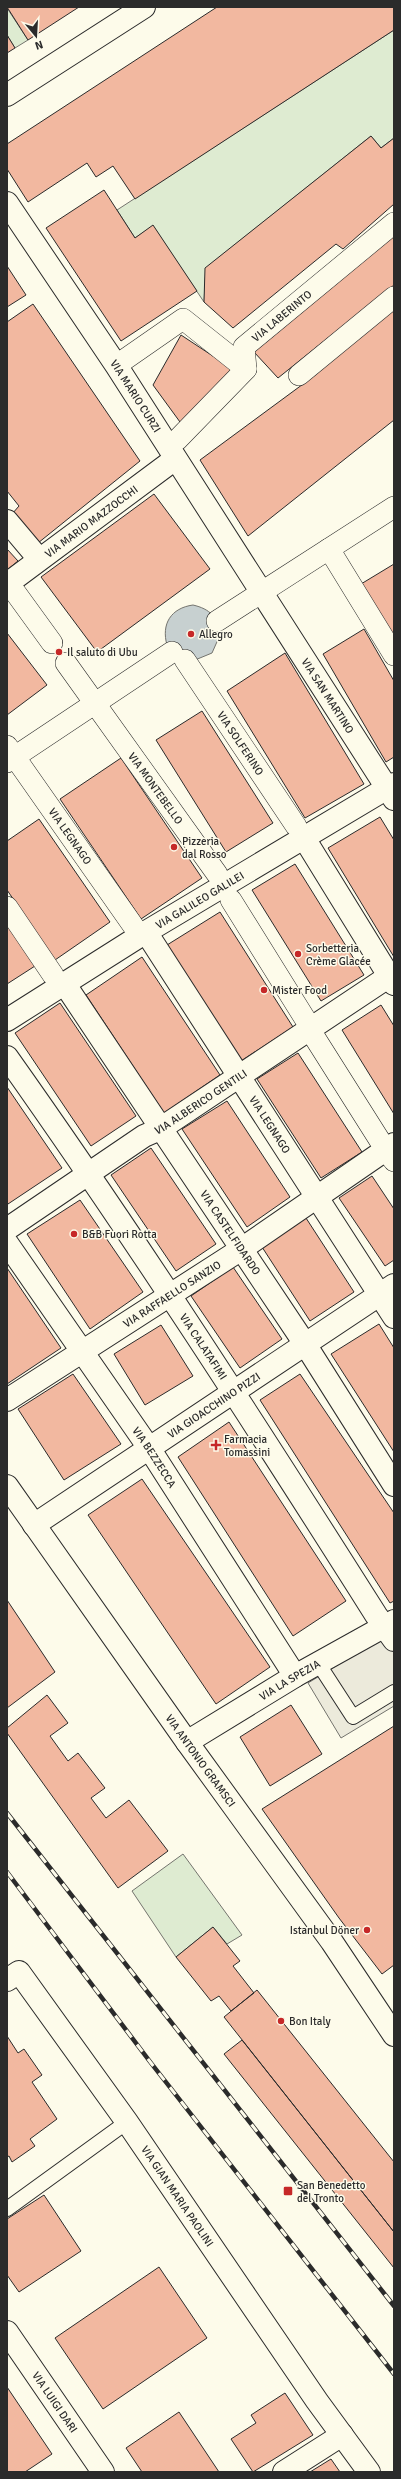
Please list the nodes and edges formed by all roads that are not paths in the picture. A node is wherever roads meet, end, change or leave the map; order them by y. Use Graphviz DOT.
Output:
graph roads {
  1 [pos="144,7"];
  2 [pos="7,95"];
  3 [pos="7,203"];
  4 [pos="394,223"];
  5 [pos="394,297"];
  6 [pos="124,360"];
  7 [pos="246,369"];
  8 [pos="299,375"];
  9 [pos="176,449"];
  10 [pos="394,507"];
  11 [pos="7,521"];
  12 [pos="329,549"];
  13 [pos="39,559"];
  14 [pos="11,588"];
  15 [pos="262,592"];
  16 [pos="217,621"];
  17 [pos="52,643"];
  18 [pos="394,655"];
  19 [pos="66,663"];
  20 [pos="95,702"];
  21 [pos="10,754"];
  22 [pos="392,790"];
  23 [pos="300,832"];
  24 [pos="217,874"];
  25 [pos="231,900"];
  26 [pos="7,907"];
  27 [pos="140,929"];
  28 [pos="392,978"];
  29 [pos="58,979"];
  30 [pos="7,1020"];
  31 [pos="7,1056"];
  32 [pos="240,1075"];
  33 [pos="160,1130"];
  34 [pos="390,1152"];
  35 [pos="90,1173"];
  36 [pos="316,1197"];
  37 [pos="7,1229"];
  38 [pos="7,1243"];
  39 [pos="240,1250"];
  40 [pos="387,1290"];
  41 [pos="168,1295"];
  42 [pos="394,1316"];
  43 [pos="305,1344"];
  44 [pos="82,1352"];
  45 [pos="235,1392"];
  46 [pos="7,1400"];
  47 [pos="148,1448"];
  48 [pos="394,1485"];
  49 [pos="7,1486"];
  50 [pos="34,1525"];
  51 [pos="391,1629"];
  52 [pos="318,1663"];
  53 [pos="295,1676"];
  54 [pos="394,1692"];
  55 [pos="187,1742"];
  56 [pos="7,1980"];
  57 [pos="394,2036"];
  58 [pos="127,2122"];
  59 [pos="7,2209"];
  60 [pos="7,2332"];
  61 [pos="342,2435"];
  62 [pos="103,2472"];
  63 [pos="284,2472"];
  64 [pos="369,2472"];
  1 -- 2 [label="street"];
  3 -- 9 [label="street, VIA MARIO CURZI"];
  4 -- 7 [label="street, VIA LABERINTO"];
  5 -- 8 [label="street"];
  6 -- 7 [label="street"];
  7 -- 9 [label="street"];
  9 -- 13 [label="street, VIA MARIO MAZZOCCHI"];
  9 -- 15 [label="street, VIA MARIO CURZI"];
  10 -- 12 [label="street"];
  11 -- 13 [label="street"];
  12 -- 15 [label="street"];
  12 -- 18 [label="street"];
  13 -- 14 [label="street, VIA MARIO MAZZOCCHI"];
  14 -- 17 [label="street"];
  15 -- 16 [label="street"];
  15 -- 22 [label="street, VIA SAN MARTINO"];
  19 -- 20 [label="street, VIA MONTEBELLO"];
  20 -- 21 [label="street"];
  20 -- 23 [label="street, VIA SOLFERINO"];
  20 -- 24 [label="street, VIA MONTEBELLO"];
  21 -- 27 [label="street, VIA LEGNAGO"];
  22 -- 23 [label="street, VIA GALILEO GALILEI"];
  23 -- 27 [label="street, VIA GALILEO GALILEI"];
  23 -- 28 [label="street, VIA SOLFERINO"];
  25 -- 34 [label="street"];
  26 -- 29 [label="street, VIA CASTELFIDARDO"];
  27 -- 29 [label="street, VIA GALILEO GALILEI"];
  27 -- 32 [label="street, VIA LEGNAGO"];
  28 -- 32 [label="street, VIA ALBERICO GENTILI"];
  29 -- 30 [label="street, VIA GALILEO GALILEI"];
  29 -- 33 [label="street, VIA CASTELFIDARDO"];
  31 -- 35 [label="street, VIA CALATAFIMI"];
  32 -- 33 [label="street, VIA ALBERICO GENTILI"];
  32 -- 36 [label="street, VIA LEGNAGO"];
  33 -- 35 [label="street, VIA ALBERICO GENTILI"];
  33 -- 39 [label="street, VIA CASTELFIDARDO"];
  34 -- 36 [label="street, VIA RAFFAELLO SANZIO"];
  35 -- 37 [label="street, VIA ALBERICO GENTILI"];
  35 -- 41 [label="street, VIA CALATAFIMI"];
  36 -- 39 [label="street, VIA RAFFAELLO SANZIO"];
  36 -- 40 [label="street, VIA LEGNAGO"];
  38 -- 44 [label="street, VIA BEZZECCA"];
  39 -- 41 [label="street, VIA RAFFAELLO SANZIO"];
  39 -- 43 [label="street, VIA CASTELFIDARDO"];
  40 -- 42 [label="street, VIA LEGNAGO"];
  40 -- 43 [label="street, VIA GIOACCHINO PIZZI"];
  41 -- 44 [label="street, VIA RAFFAELLO SANZIO"];
  41 -- 45 [label="street, VIA CALATAFIMI"];
  43 -- 45 [label="street, VIA GIOACCHINO PIZZI"];
  43 -- 48 [label="street, VIA CASTELFIDARDO"];
  44 -- 46 [label="street, VIA RAFFAELLO SANZIO"];
  44 -- 47 [label="street, VIA BEZZECCA"];
  45 -- 47 [label="street, VIA GIOACCHINO PIZZI"];
  45 -- 51 [label="street, VIA CALATAFIMI"];
  47 -- 50 [label="street, VIA GIOACCHINO PIZZI"];
  47 -- 53 [label="street, VIA BEZZECCA"];
  49 -- 50 [label="street, VIA ANTONIO GRAMSCI"];
  50 -- 55 [label="street, VIA ANTONIO GRAMSCI"];
  51 -- 52 [label="street, VIA LA SPEZIA"];
  52 -- 53 [label="street, VIA LA SPEZIA"];
  52 -- 54 [label="lane"];
  53 -- 55 [label="street, VIA LA SPEZIA"];
  55 -- 57 [label="street, VIA ANTONIO GRAMSCI"];
  56 -- 58 [label="street, VIA GIAN MARIA PAOLINI"];
  58 -- 59 [label="lane"];
  58 -- 61 [label="street, VIA GIAN MARIA PAOLINI"];
  60 -- 62 [label="street, VIA LUIGI DARI"];
  61 -- 63 [label="street"];
  61 -- 64 [label="street, VIA GIAN MARIA PAOLINI"];
}
